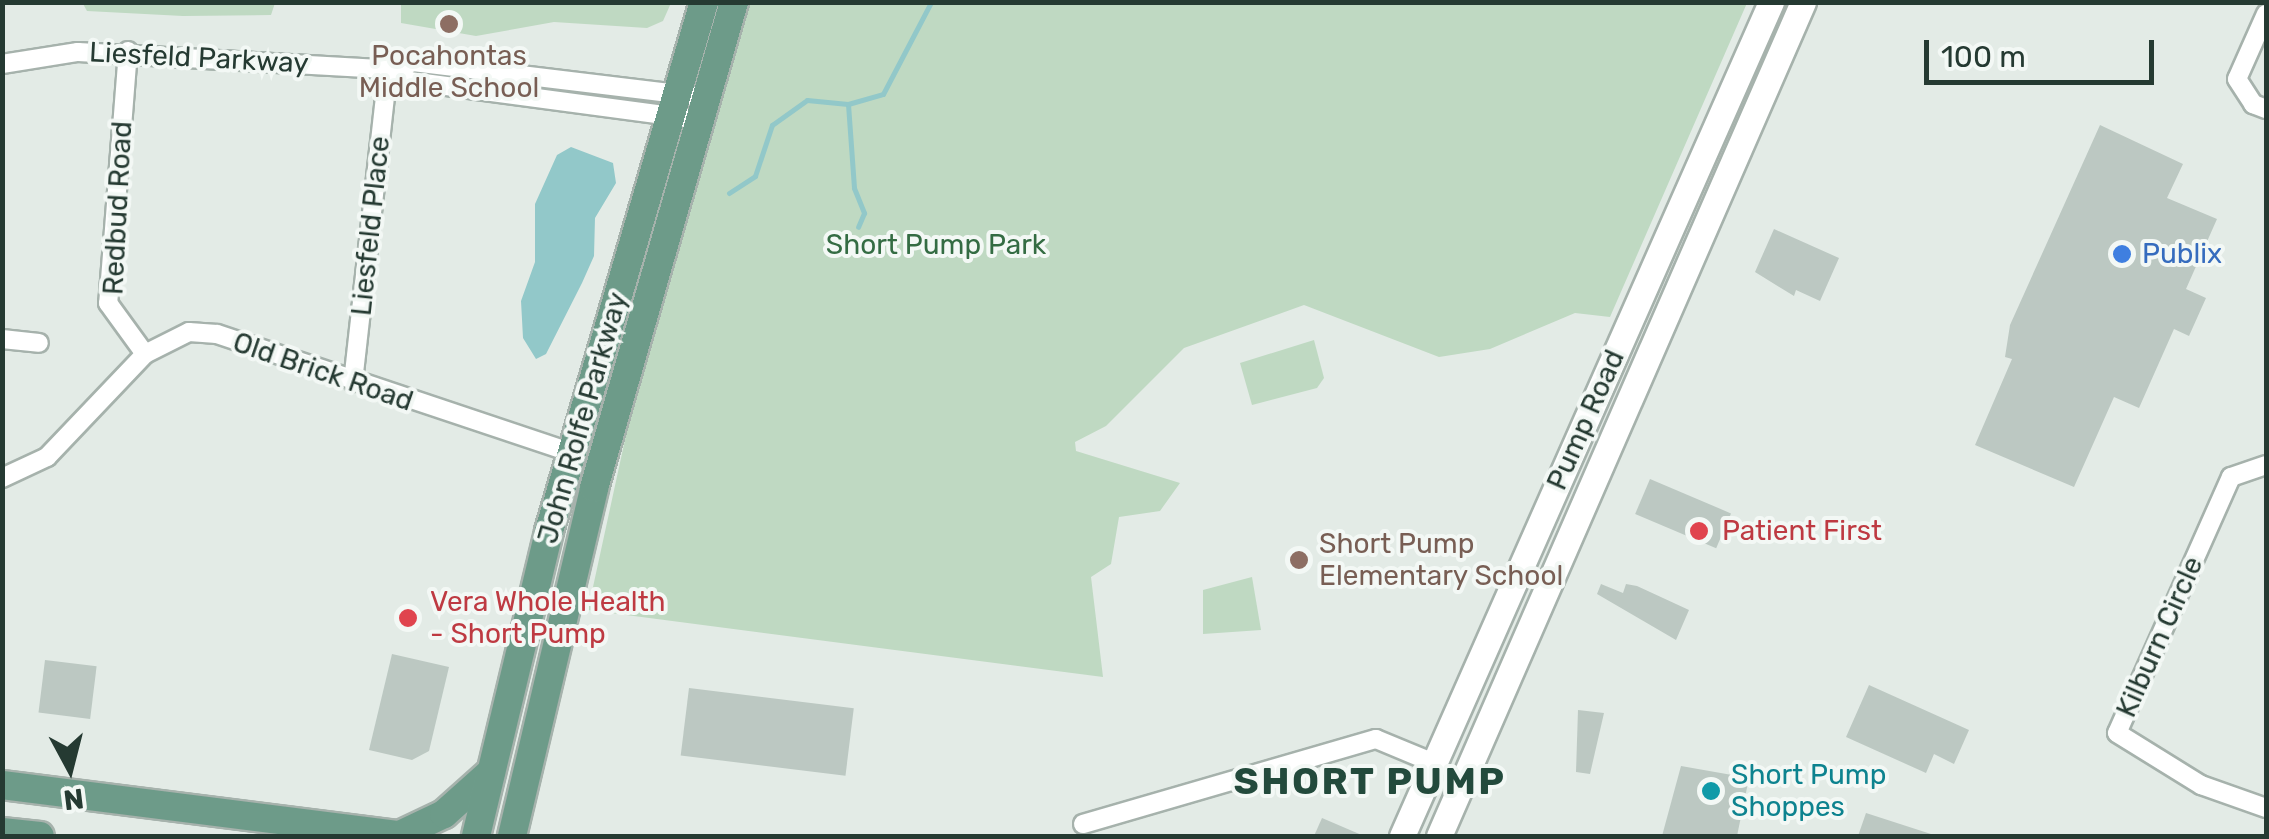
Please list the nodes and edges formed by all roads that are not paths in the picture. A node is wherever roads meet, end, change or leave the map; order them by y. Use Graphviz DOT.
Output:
graph roads {
  1 [pos="704,2"];
  2 [pos="734,2"];
  3 [pos="1770,2"];
  4 [pos="1802,2"];
  5 [pos="2266,14"];
  6 [pos="128,52"];
  7 [pos="2,64"];
  8 [pos="392,70"];
  9 [pos="676,105"];
  10 [pos="706,109"];
  11 [pos="2266,109"];
  12 [pos="2,340"];
  13 [pos="40,343"];
  14 [pos="145,354"];
  15 [pos="353,382"];
  16 [pos="572,453"];
  17 [pos="2266,465"];
  18 [pos="2,478"];
  19 [pos="1434,763"];
  20 [pos="491,772"];
  21 [pos="2,785"];
  22 [pos="2266,808"];
  23 [pos="1083,824"];
  24 [pos="2,832"];
  25 [pos="40,836"];
  26 [pos="400,836"];
  27 [pos="407,836"];
  28 [pos="476,836"];
  29 [pos="512,836"];
  30 [pos="1402,836"];
  31 [pos="1439,836"];
  1 -- 9 [label="main road, John Rolfe Parkway"];
  2 -- 10 [label="main road, John Rolfe Parkway"];
  3 -- 19 [label="main road, Pump Road"];
  4 -- 31 [label="main road, Pump Road"];
  5 -- 11 [label="street"];
  6 -- 7 [label="street, Liesfeld Parkway"];
  6 -- 8 [label="street, Liesfeld Parkway"];
  6 -- 14 [label="street, Redbud Road"];
  8 -- 9 [label="street, Liesfeld Parkway"];
  8 -- 15 [label="street, Liesfeld Place"];
  9 -- 10 [label="street, Liesfeld Parkway"];
  9 -- 16 [label="main road, John Rolfe Parkway"];
  10 -- 29 [label="main road, John Rolfe Parkway"];
  12 -- 13 [label="street"];
  14 -- 15 [label="street, Old Brick Road"];
  14 -- 18 [label="street, Old Brick Road"];
  15 -- 16 [label="street, Old Brick Road"];
  16 -- 20 [label="main road, John Rolfe Parkway"];
  17 -- 22 [label="street, Kilburn Circle"];
  19 -- 23 [label="street"];
  19 -- 30 [label="main road, Pump Road"];
  20 -- 26 [label="main road"];
  20 -- 28 [label="main road, John Rolfe Parkway"];
  21 -- 26 [label="main road"];
  24 -- 25 [label="main road"];
  26 -- 27 [label="main road"];
}
